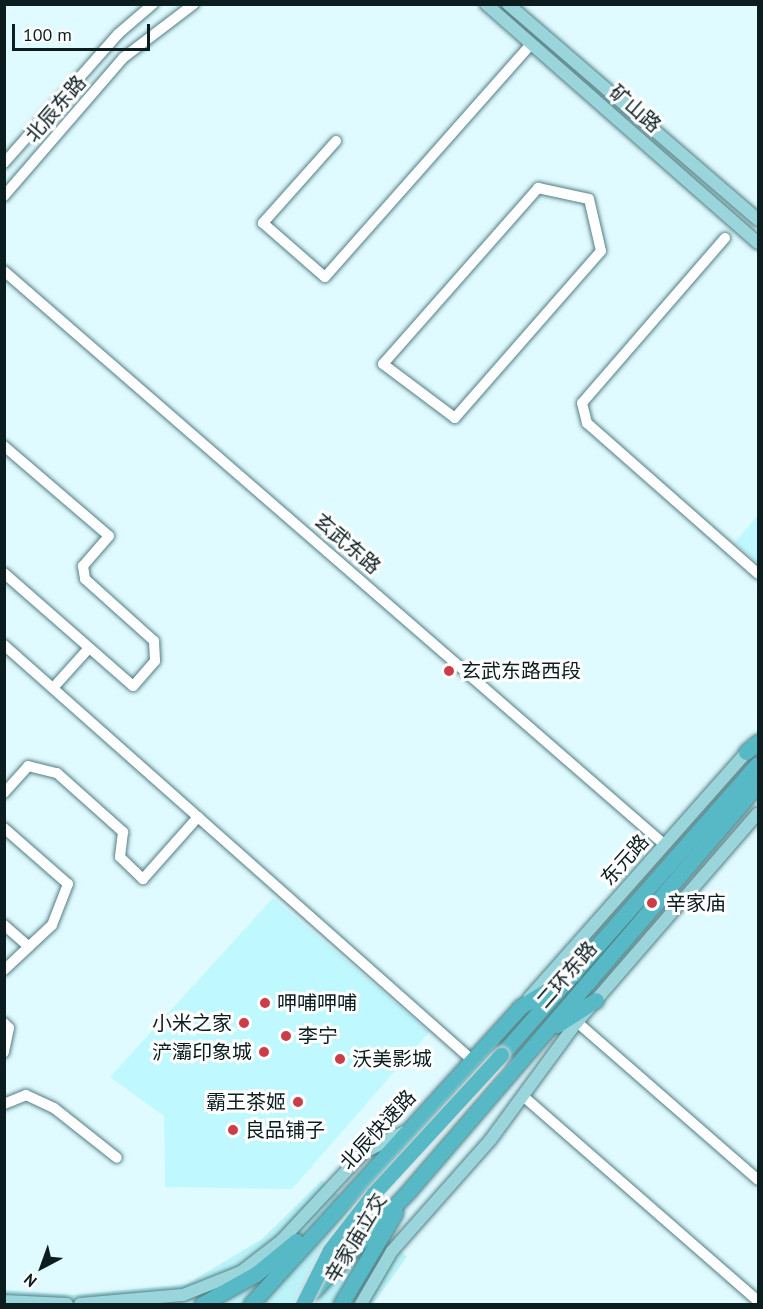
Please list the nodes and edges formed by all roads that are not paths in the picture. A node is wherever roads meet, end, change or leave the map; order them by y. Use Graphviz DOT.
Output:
graph roads {
  1 [pos="153,4"];
  2 [pos="194,4"];
  3 [pos="486,4"];
  4 [pos="508,4"];
  5 [pos="531,44"];
  6 [pos="336,141"];
  7 [pos="4,163"];
  8 [pos="4,196"];
  9 [pos="759,220"];
  10 [pos="725,238"];
  11 [pos="759,243"];
  12 [pos="4,271"];
  13 [pos="455,418"];
  14 [pos="4,446"];
  15 [pos="4,573"];
  16 [pos="759,574"];
  17 [pos="4,645"];
  18 [pos="89,648"];
  19 [pos="53,688"];
  20 [pos="759,740"];
  21 [pos="746,752"];
  22 [pos="759,764"];
  23 [pos="759,784"];
  24 [pos="4,793"];
  25 [pos="759,813"];
  26 [pos="198,817"];
  27 [pos="4,828"];
  28 [pos="665,845"];
  29 [pos="4,925"];
  30 [pos="29,947"];
  31 [pos="4,970"];
  32 [pos="574,974"];
  33 [pos="596,1000"];
  34 [pos="520,1007"];
  35 [pos="577,1022"];
  36 [pos="4,1023"];
  37 [pos="544,1033"];
  38 [pos="4,1052"];
  39 [pos="471,1059"];
  40 [pos="523,1096"];
  41 [pos="4,1104"];
  42 [pos="405,1132"];
  43 [pos="117,1158"];
  44 [pos="759,1180"];
  45 [pos="407,1193"];
  46 [pos="331,1212"];
  47 [pos="756,1299"];
  48 [pos="4,1301"];
  49 [pos="208,1302"];
  50 [pos="67,1305"];
  51 [pos="80,1305"];
  52 [pos="251,1305"];
  53 [pos="302,1305"];
  54 [pos="341,1305"];
  55 [pos="361,1305"];
  1 -- 7 [label="street, 北辰东路"];
  2 -- 8 [label="street, 北辰东路"];
  3 -- 5 [label="main road, 矿山路"];
  4 -- 9 [label="main road, 矿山路"];
  5 -- 6 [label="street"];
  5 -- 11 [label="main road, 矿山路"];
  10 -- 16 [label="street"];
  12 -- 28 [label="street, 玄武东路"];
  13 -- 13 [label="street"];
  14 -- 18 [label="street"];
  15 -- 18 [label="street"];
  17 -- 19 [label="street"];
  18 -- 19 [label="street"];
  19 -- 26 [label="street"];
  20 -- 21 [label="highway"];
  21 -- 28 [label="main road, 东元路"];
  22 -- 32 [label="highway, 辛家庙立交"];
  23 -- 37 [label="highway, 二环东路"];
  24 -- 26 [label="street"];
  25 -- 33 [label="main road"];
  26 -- 39 [label="street"];
  27 -- 30 [label="street"];
  28 -- 34 [label="main road, 东元路"];
  29 -- 30 [label="street"];
  30 -- 31 [label="street"];
  32 -- 34 [label="highway, 北辰快速路"];
  32 -- 53 [label="highway, 辛家庙立交, bridge"];
  33 -- 35 [label="main road"];
  33 -- 37 [label="highway"];
  34 -- 39 [label="highway, 北辰快速路"];
  35 -- 40 [label="main road"];
  35 -- 44 [label="street"];
  36 -- 38 [label="street"];
  37 -- 45 [label="highway, 二环东路"];
  39 -- 42 [label="highway, 北辰快速路"];
  40 -- 47 [label="street"];
  40 -- 55 [label="main road"];
  41 -- 43 [label="street"];
  42 -- 46 [label="highway, 北辰快速路"];
  42 -- 51 [label="main road"];
  45 -- 53 [label="highway"];
  45 -- 54 [label="highway, 辛家庙立交"];
  46 -- 49 [label="highway"];
  46 -- 52 [label="highway, 北辰快速路"];
  48 -- 50 [label="main road"];
}
